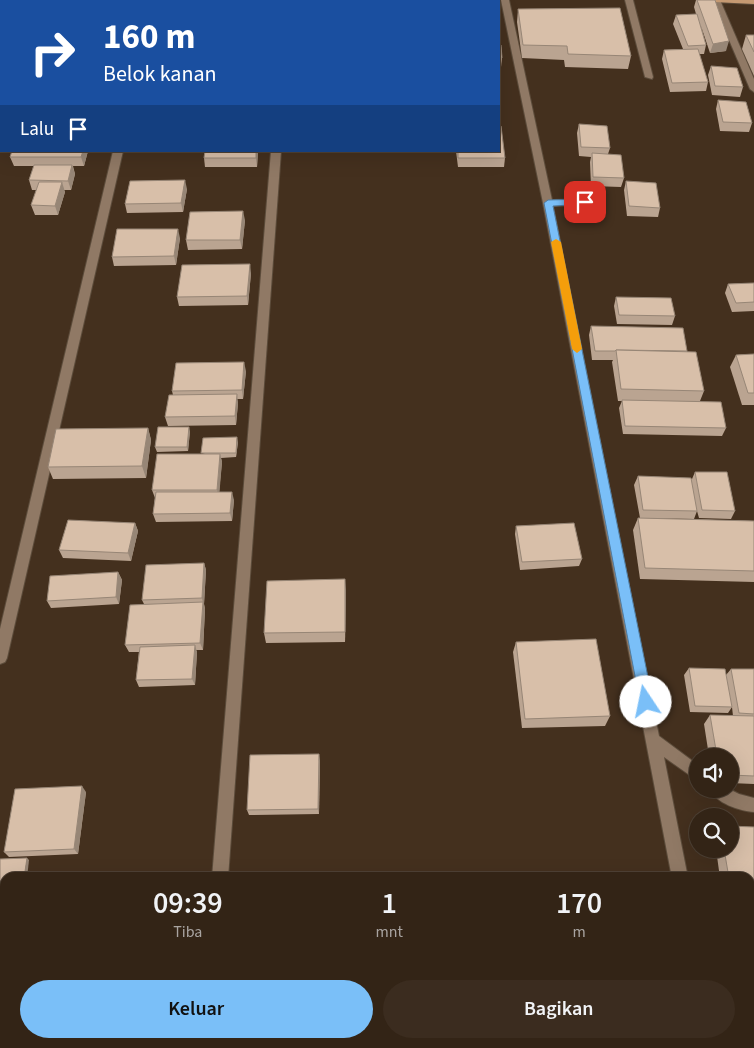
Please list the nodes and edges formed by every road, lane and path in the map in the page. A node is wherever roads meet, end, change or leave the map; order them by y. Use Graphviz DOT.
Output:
graph roads {
  1 [pos="505,0"];
  2 [pos="629,0"];
  3 [pos="715,0"];
  4 [pos="754,2"];
  5 [pos="649,77"];
  6 [pos="754,89"];
  7 [pos="118,152"];
  8 [pos="276,152"];
  9 [pos="585,202"];
  10 [pos="548,203"];
  11 [pos="0,658"];
  12 [pos="654,741"];
  13 [pos="689,767"];
  14 [pos="731,798"];
  15 [pos="754,805"];
  16 [pos="220,872"];
  17 [pos="679,872"];
  1 -- 10 [label="street"];
  2 -- 5 [label="street"];
  3 -- 4 [label="main road"];
  3 -- 6 [label="street"];
  7 -- 11 [label="street"];
  8 -- 16 [label="street"];
  9 -- 10 [label="street"];
  10 -- 12 [label="street"];
  12 -- 13 [label="street"];
  12 -- 17 [label="street"];
  14 -- 15 [label="street"];
}
